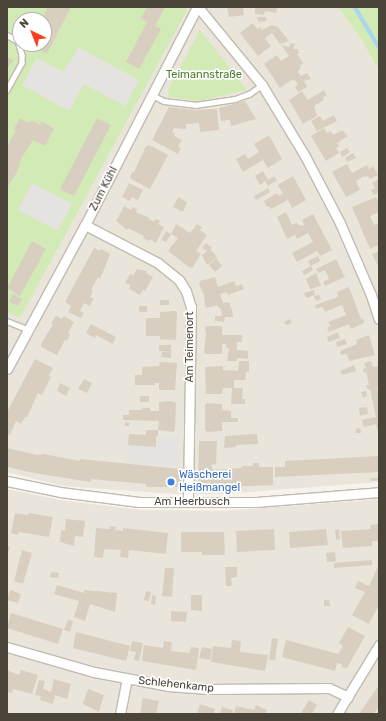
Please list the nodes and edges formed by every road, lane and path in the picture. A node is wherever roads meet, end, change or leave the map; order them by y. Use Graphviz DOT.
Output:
graph roads {
  1 [pos="198,7"];
  2 [pos="7,35"];
  3 [pos="262,85"];
  4 [pos="7,90"];
  5 [pos="152,95"];
  6 [pos="85,225"];
  7 [pos="379,319"];
  8 [pos="7,321"];
  9 [pos="28,329"];
  10 [pos="7,369"];
  11 [pos="7,481"];
  12 [pos="379,492"];
  13 [pos="188,502"];
  14 [pos="379,645"];
  15 [pos="7,646"];
  16 [pos="127,680"];
  17 [pos="348,697"];
  18 [pos="120,714"];
  19 [pos="338,714"];
  1 -- 3 [label="street"];
  1 -- 5 [label="street, Zum Kühl"];
  2 -- 4 [label="lane"];
  3 -- 5 [label="lane"];
  3 -- 7 [label="street"];
  5 -- 6 [label="street, Zum Kühl"];
  6 -- 9 [label="street, Zum Kühl"];
  6 -- 13 [label="street, Am Teimenort"];
  8 -- 9 [label="lane"];
  9 -- 10 [label="street, Zum Kühl"];
  11 -- 13 [label="street, Am Heerbusch"];
  12 -- 13 [label="street, Am Heerbusch"];
  14 -- 17 [label="street"];
  15 -- 16 [label="street, Schlehenkamp"];
  16 -- 17 [label="street, Schlehenkamp"];
  16 -- 18 [label="street"];
  17 -- 19 [label="street"];
}
